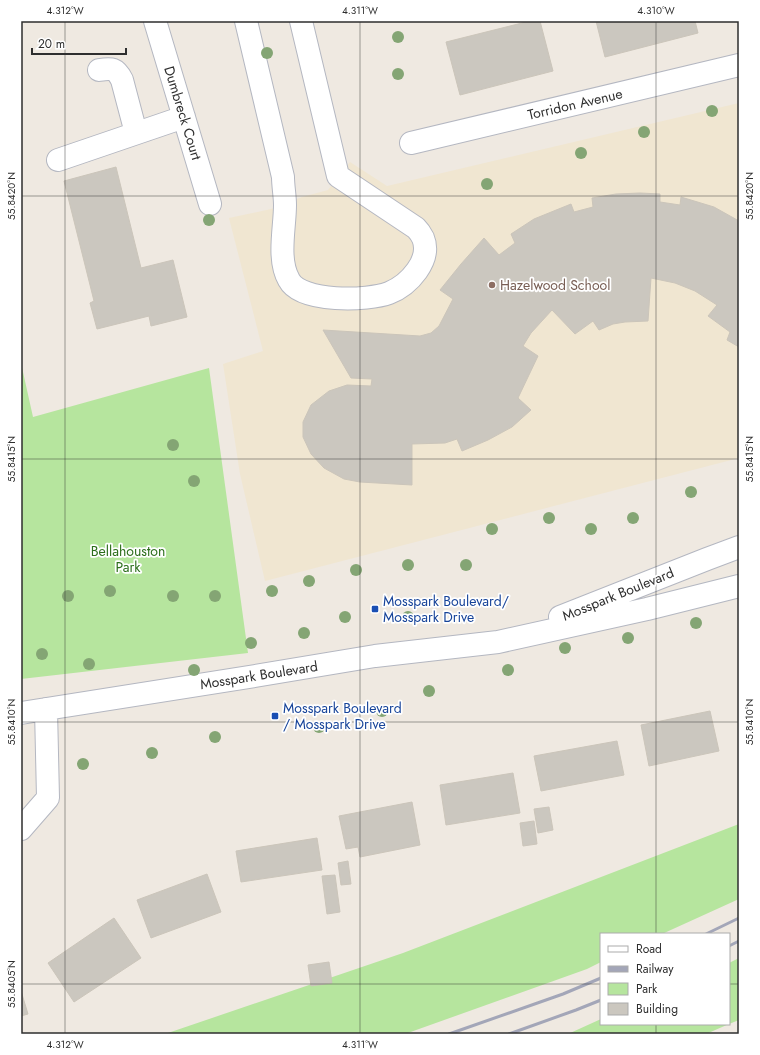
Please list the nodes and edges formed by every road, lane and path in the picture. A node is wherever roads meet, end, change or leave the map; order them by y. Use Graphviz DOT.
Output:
graph roads {
  1 [pos="155,21"];
  2 [pos="246,21"];
  3 [pos="301,21"];
  4 [pos="739,65"];
  5 [pos="99,70"];
  6 [pos="184,117"];
  7 [pos="136,133"];
  8 [pos="411,143"];
  9 [pos="58,160"];
  10 [pos="210,204"];
  11 [pos="739,547"];
  12 [pos="739,586"];
  13 [pos="498,642"];
  14 [pos="46,709"];
  15 [pos="21,713"];
  16 [pos="21,829"];
  1 -- 6 [label="street, Dumbreck Court"];
  2 -- 3 [label="street"];
  4 -- 8 [label="street, Torridon Avenue"];
  5 -- 7 [label="street"];
  6 -- 7 [label="street"];
  6 -- 10 [label="street, Dumbreck Court"];
  7 -- 9 [label="street"];
  11 -- 13 [label="street, Mosspark Boulevard"];
  12 -- 13 [label="street, Mosspark Boulevard"];
  13 -- 14 [label="street, Mosspark Boulevard"];
  14 -- 15 [label="street, Mosspark Boulevard"];
  14 -- 16 [label="street"];
}
